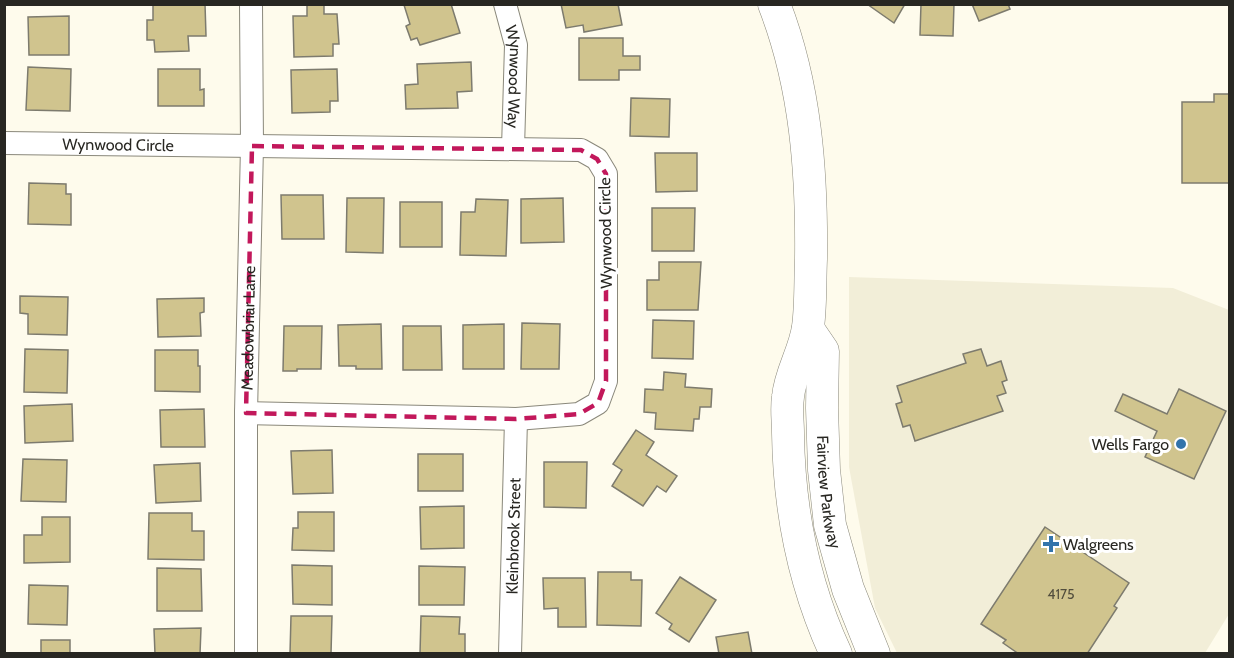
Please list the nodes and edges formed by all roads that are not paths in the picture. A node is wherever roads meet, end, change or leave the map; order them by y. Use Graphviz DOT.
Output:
graph roads {
  1 [pos="251,4"];
  2 [pos="505,4"];
  3 [pos="774,4"];
  4 [pos="4,143"];
  5 [pos="252,146"];
  6 [pos="513,148"];
  7 [pos="808,329"];
  8 [pos="246,413"];
  9 [pos="516,419"];
  10 [pos="246,654"];
  11 [pos="510,654"];
  12 [pos="836,654"];
  13 [pos="874,654"];
  1 -- 5 [label="street, Meadowbriar Lane"];
  2 -- 6 [label="street, Wynwood Way"];
  3 -- 7 [label="main road"];
  4 -- 5 [label="street, Wynwood Circle"];
  5 -- 6 [label="street, Wynwood Circle"];
  5 -- 8 [label="street, Meadowbriar Lane"];
  6 -- 9 [label="street, Wynwood Circle"];
  7 -- 12 [label="main road"];
  7 -- 13 [label="main road, Fairview Parkway"];
  8 -- 9 [label="street, Wynwood Circle"];
  8 -- 10 [label="street, Meadowbriar Lane"];
  9 -- 11 [label="street, Kleinbrook Street"];
}
